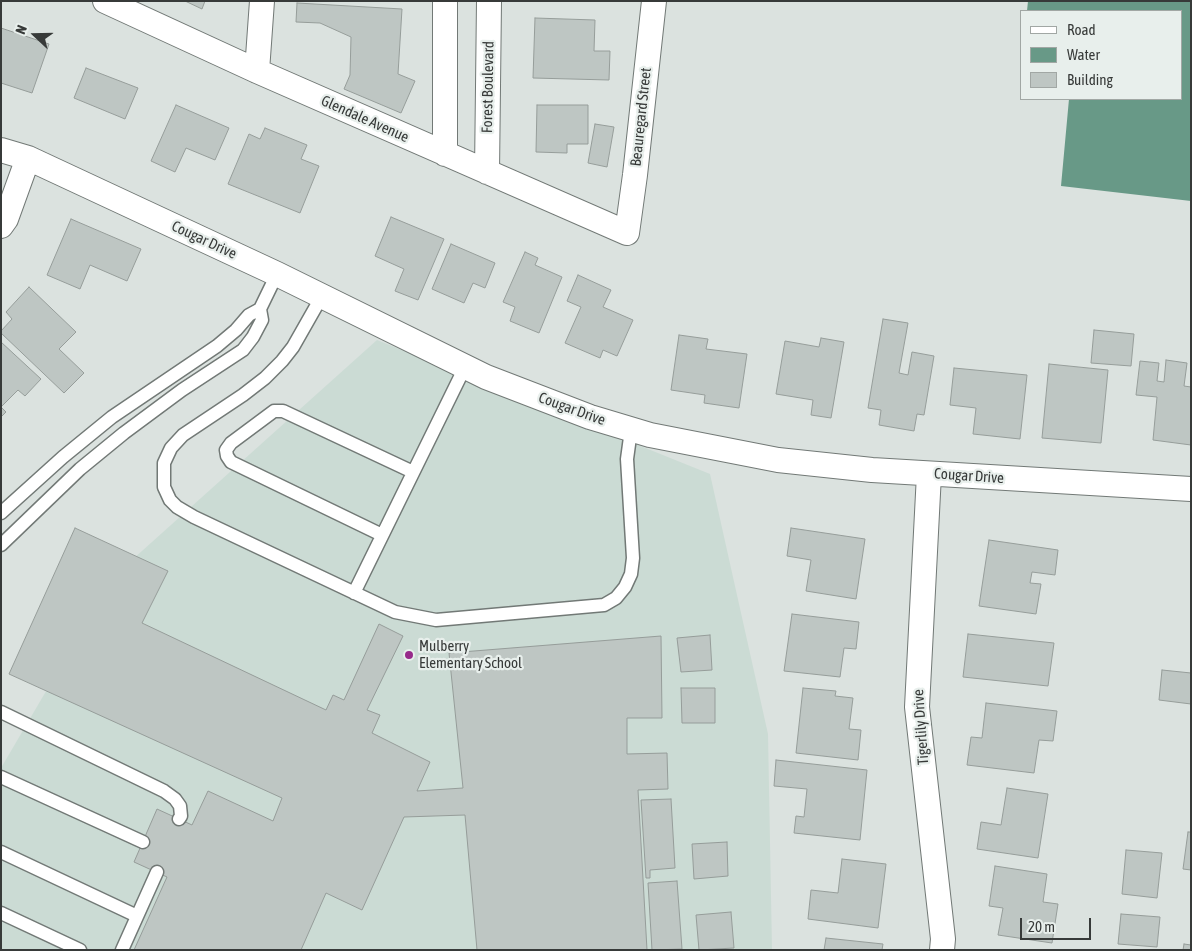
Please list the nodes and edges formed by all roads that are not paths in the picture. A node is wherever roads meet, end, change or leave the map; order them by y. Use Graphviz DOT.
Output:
graph roads {
  1 [pos="105,1"];
  2 [pos="262,1"];
  3 [pos="445,1"];
  4 [pos="489,1"];
  5 [pos="654,1"];
  6 [pos="257,71"];
  7 [pos="1,150"];
  8 [pos="445,154"];
  9 [pos="28,158"];
  10 [pos="487,172"];
  11 [pos="1,226"];
  12 [pos="627,233"];
  13 [pos="277,274"];
  14 [pos="322,296"];
  15 [pos="260,309"];
  16 [pos="465,366"];
  17 [pos="631,430"];
  18 [pos="413,472"];
  19 [pos="929,474"];
  20 [pos="1191,489"];
  21 [pos="1,514"];
  22 [pos="382,535"];
  23 [pos="1,545"];
  24 [pos="354,593"];
  25 [pos="1,712"];
  26 [pos="1,777"];
  27 [pos="179,819"];
  28 [pos="143,842"];
  29 [pos="1,852"];
  30 [pos="157,872"];
  31 [pos="1,913"];
  32 [pos="137,916"];
  33 [pos="80,950"];
  34 [pos="122,950"];
  35 [pos="942,950"];
  1 -- 6 [label="street, Glendale Avenue"];
  2 -- 6 [label="street"];
  3 -- 8 [label="street"];
  4 -- 10 [label="street, Forest Boulevard"];
  5 -- 12 [label="street, Beauregard Street"];
  6 -- 8 [label="street, Glendale Avenue"];
  7 -- 9 [label="street, Cougar Drive"];
  8 -- 10 [label="street, Glendale Avenue"];
  9 -- 11 [label="street"];
  9 -- 13 [label="street, Cougar Drive"];
  10 -- 12 [label="street, Glendale Avenue"];
  13 -- 14 [label="street, Cougar Drive"];
  13 -- 15 [label="lane"];
  14 -- 16 [label="street, Cougar Drive"];
  14 -- 24 [label="lane"];
  15 -- 21 [label="lane"];
  15 -- 23 [label="lane"];
  16 -- 17 [label="street, Cougar Drive"];
  16 -- 18 [label="lane"];
  17 -- 19 [label="street, Cougar Drive"];
  17 -- 24 [label="lane"];
  18 -- 22 [label="lane"];
  18 -- 22 [label="lane"];
  19 -- 20 [label="street, Cougar Drive"];
  19 -- 35 [label="street, Tigerlily Drive"];
  22 -- 24 [label="lane"];
  25 -- 27 [label="lane"];
  26 -- 28 [label="lane"];
  29 -- 32 [label="lane"];
  30 -- 32 [label="lane"];
  31 -- 33 [label="lane"];
  32 -- 34 [label="lane"];
}
